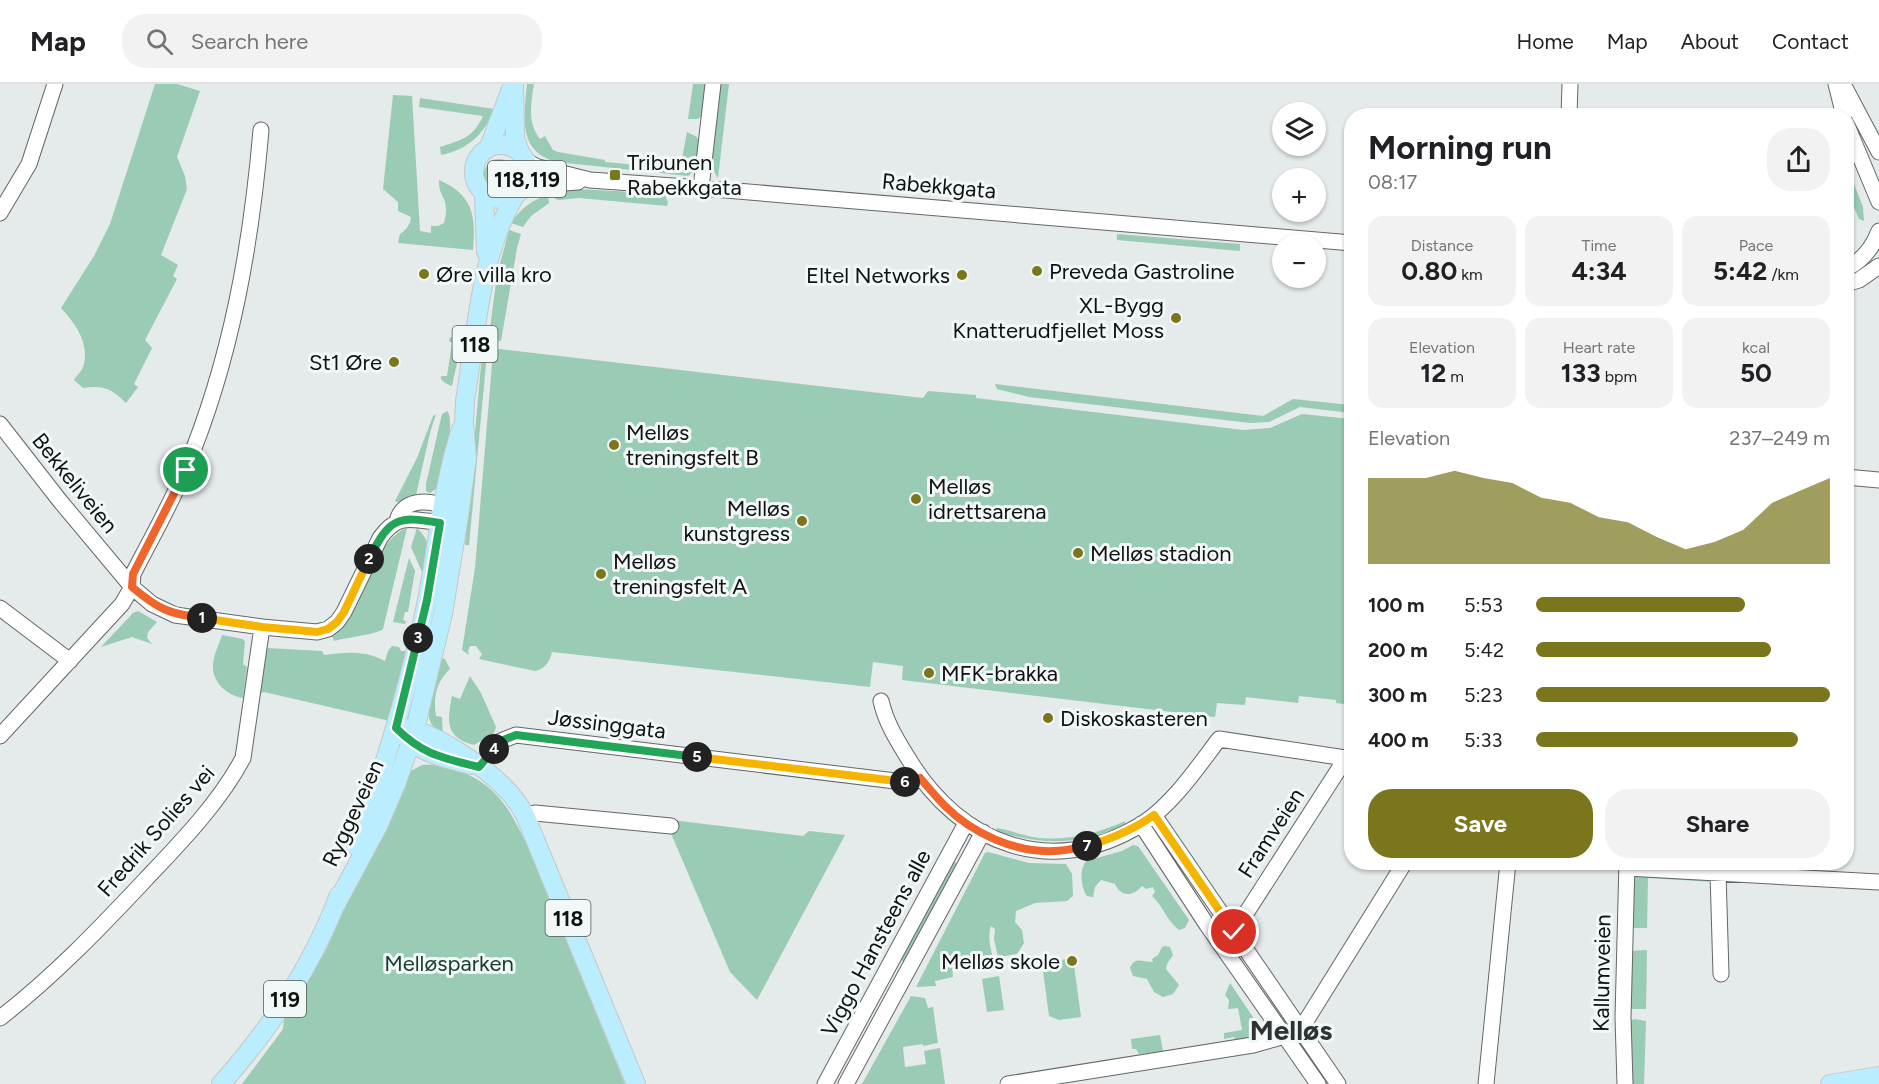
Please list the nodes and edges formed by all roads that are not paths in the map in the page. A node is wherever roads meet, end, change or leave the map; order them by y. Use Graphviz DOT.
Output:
graph roads {
  1 [pos="55,84"];
  2 [pos="513,84"];
  3 [pos="713,84"];
  4 [pos="1570,84"];
  5 [pos="1836,84"];
  6 [pos="1843,84"];
  7 [pos="1569,108"];
  8 [pos="1842,108"];
  9 [pos="261,130"];
  10 [pos="1854,142"];
  11 [pos="489,147"];
  12 [pos="1879,152"];
  13 [pos="523,156"];
  14 [pos="590,180"];
  15 [pos="701,188"];
  16 [pos="518,193"];
  17 [pos="484,194"];
  18 [pos="1879,202"];
  19 [pos="0,213"];
  20 [pos="1879,231"];
  21 [pos="1344,242"];
  22 [pos="1874,250"];
  23 [pos="1854,264"];
  24 [pos="487,266"];
  25 [pos="1878,268"];
  26 [pos="1854,281"];
  27 [pos="464,422"];
  28 [pos="0,424"];
  29 [pos="1854,478"];
  30 [pos="1879,480"];
  31 [pos="442,504"];
  32 [pos="459,516"];
  33 [pos="397,521"];
  34 [pos="440,523"];
  35 [pos="132,587"];
  36 [pos="0,608"];
  37 [pos="262,627"];
  38 [pos="70,661"];
  39 [pos="881,701"];
  40 [pos="396,728"];
  41 [pos="0,736"];
  42 [pos="413,736"];
  43 [pos="1344,758"];
  44 [pos="479,767"];
  45 [pos="1344,767"];
  46 [pos="920,778"];
  47 [pos="525,816"];
  48 [pos="1148,820"];
  49 [pos="966,823"];
  50 [pos="671,826"];
  51 [pos="983,832"];
  52 [pos="1400,870"];
  53 [pos="1507,870"];
  54 [pos="1627,870"];
  55 [pos="1684,870"];
  56 [pos="1719,873"];
  57 [pos="1879,882"];
  58 [pos="335,906"];
  59 [pos="1234,932"];
  60 [pos="1721,974"];
  61 [pos="0,1018"];
  62 [pos="1301,1029"];
  63 [pos="1285,1036"];
  64 [pos="1879,1076"];
  65 [pos="221,1084"];
  66 [pos="636,1084"];
  67 [pos="825,1084"];
  68 [pos="846,1084"];
  69 [pos="1008,1084"];
  70 [pos="1318,1084"];
  71 [pos="1338,1084"];
  72 [pos="1486,1084"];
  73 [pos="1625,1084"];
  74 [pos="1830,1084"];
  1 -- 19 [label="street"];
  2 -- 11 [label="main road"];
  2 -- 13 [label="main road"];
  3 -- 15 [label="street"];
  4 -- 7 [label="street"];
  5 -- 8 [label="street"];
  6 -- 12 [label="street"];
  9 -- 35 [label="street"];
  10 -- 18 [label="street"];
  11 -- 13 [label="main road, 118,119"];
  11 -- 17 [label="main road, 118,119"];
  13 -- 14 [label="street, Rabekkgata"];
  13 -- 16 [label="main road, 118,119"];
  14 -- 15 [label="street, Rabekkgata"];
  14 -- 16 [label="street"];
  15 -- 21 [label="street, Rabekkgata"];
  16 -- 17 [label="main road, 118,119"];
  16 -- 24 [label="main road, Ryggeveien / 118"];
  17 -- 24 [label="main road, Ryggeveien / 118"];
  20 -- 22 [label="street"];
  22 -- 23 [label="street"];
  22 -- 25 [label="street"];
  24 -- 27 [label="main road, Ryggeveien / 118"];
  25 -- 26 [label="street"];
  27 -- 31 [label="main road, Ryggeveien / 118"];
  27 -- 32 [label="main road, Ryggeveien / 118"];
  28 -- 35 [label="street, Bekkeliveien"];
  29 -- 30 [label="street"];
  31 -- 32 [label="street"];
  31 -- 33 [label="street, Bekkeliveien"];
  31 -- 34 [label="main road, Ryggeveien / 118"];
  32 -- 34 [label="street"];
  32 -- 42 [label="main road, Ryggeveien / 118"];
  33 -- 34 [label="street"];
  33 -- 37 [label="street, Bekkeliveien"];
  34 -- 40 [label="main road, Ryggeveien / 118"];
  35 -- 37 [label="street, Bekkeliveien"];
  35 -- 38 [label="street"];
  36 -- 38 [label="street"];
  37 -- 61 [label="street, Fredrik Solies vei"];
  38 -- 41 [label="street"];
  39 -- 46 [label="street"];
  40 -- 42 [label="main road, 118"];
  40 -- 58 [label="main road, Ryggeveien / 119"];
  42 -- 44 [label="main road, 118"];
  42 -- 58 [label="main road, Ryggeveien / 119"];
  43 -- 48 [label="street"];
  44 -- 46 [label="street, Jøssinggata"];
  44 -- 47 [label="main road, 118"];
  45 -- 59 [label="street, Framveien"];
  46 -- 49 [label="street"];
  47 -- 50 [label="street"];
  47 -- 66 [label="main road, 118"];
  48 -- 51 [label="street"];
  48 -- 59 [label="street"];
  48 -- 63 [label="street"];
  49 -- 51 [label="street"];
  49 -- 67 [label="street, Viggo Hansteens alle"];
  51 -- 68 [label="street, Viggo Hansteens alle"];
  52 -- 62 [label="street"];
  53 -- 72 [label="street"];
  54 -- 73 [label="street, Kallumveien"];
  55 -- 56 [label="street"];
  56 -- 57 [label="street"];
  56 -- 60 [label="street"];
  58 -- 65 [label="main road, Ryggeveien / 119"];
  59 -- 62 [label="street"];
  62 -- 71 [label="street"];
  63 -- 69 [label="street"];
  63 -- 70 [label="street"];
  64 -- 74 [label="main road"];
}
